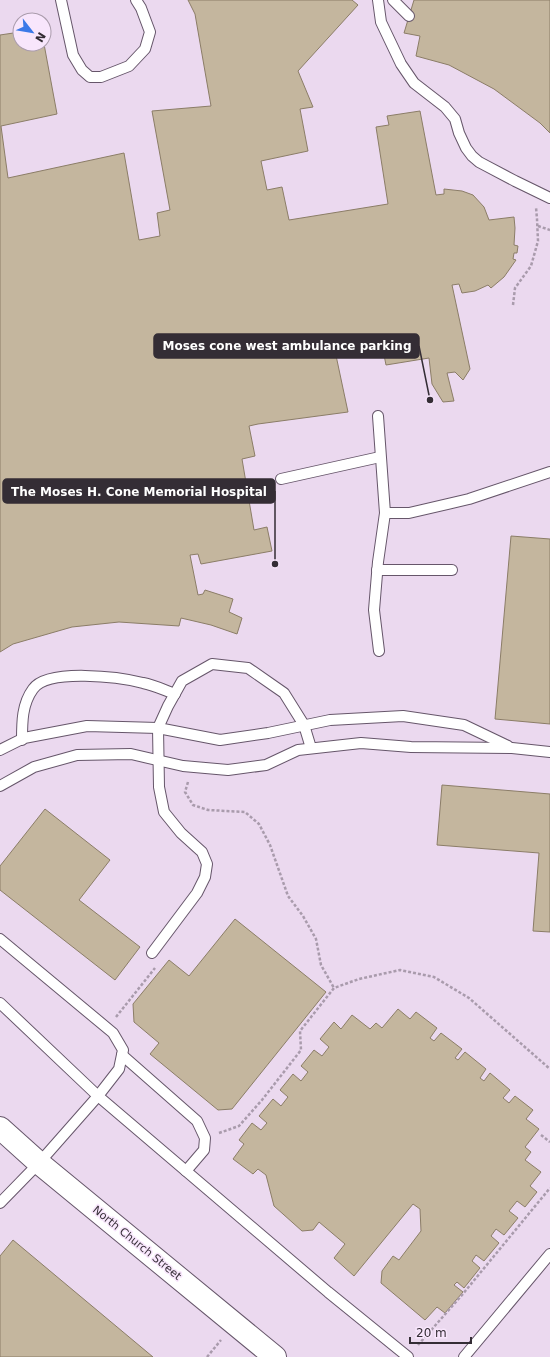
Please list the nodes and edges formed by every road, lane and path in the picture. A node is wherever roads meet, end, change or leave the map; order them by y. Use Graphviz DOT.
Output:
graph roads {
  1 [pos="60,0"];
  2 [pos="136,0"];
  3 [pos="378,0"];
  4 [pos="393,0"];
  5 [pos="409,16"];
  6 [pos="535,191"];
  7 [pos="550,198"];
  8 [pos="538,226"];
  9 [pos="550,230"];
  10 [pos="513,304"];
  11 [pos="378,416"];
  12 [pos="380,457"];
  13 [pos="550,472"];
  14 [pos="281,478"];
  15 [pos="385,513"];
  16 [pos="378,570"];
  17 [pos="452,570"];
  18 [pos="379,651"];
  19 [pos="175,694"];
  20 [pos="304,725"];
  21 [pos="158,728"];
  22 [pos="22,740"];
  23 [pos="311,748"];
  24 [pos="512,748"];
  25 [pos="0,750"];
  26 [pos="550,752"];
  27 [pos="159,760"];
  28 [pos="191,767"];
  29 [pos="0,786"];
  30 [pos="0,940"];
  31 [pos="152,953"];
  32 [pos="334,988"];
  33 [pos="0,1003"];
  34 [pos="108,1028"];
  35 [pos="122,1056"];
  36 [pos="550,1069"];
  37 [pos="98,1096"];
  38 [pos="0,1128"];
  39 [pos="541,1135"];
  40 [pos="205,1138"];
  41 [pos="550,1142"];
  42 [pos="39,1163"];
  43 [pos="186,1171"];
  44 [pos="550,1188"];
  45 [pos="0,1203"];
  46 [pos="550,1254"];
  47 [pos="418,1346"];
  48 [pos="275,1357"];
  49 [pos="408,1357"];
  50 [pos="464,1357"];
  1 -- 2 [label="lane"];
  3 -- 6 [label="lane"];
  4 -- 5 [label="lane"];
  6 -- 7 [label="lane"];
  6 -- 8 [label="path"];
  8 -- 9 [label="path"];
  8 -- 10 [label="path"];
  11 -- 12 [label="lane"];
  12 -- 14 [label="lane"];
  12 -- 15 [label="lane"];
  13 -- 15 [label="lane"];
  15 -- 16 [label="lane"];
  16 -- 17 [label="lane"];
  16 -- 18 [label="lane"];
  19 -- 20 [label="lane"];
  19 -- 21 [label="lane"];
  19 -- 22 [label="lane"];
  20 -- 21 [label="lane"];
  20 -- 23 [label="lane"];
  20 -- 24 [label="lane"];
  21 -- 22 [label="lane"];
  21 -- 27 [label="lane"];
  22 -- 25 [label="lane"];
  23 -- 24 [label="lane"];
  23 -- 28 [label="lane"];
  24 -- 26 [label="lane"];
  27 -- 28 [label="lane"];
  27 -- 29 [label="lane"];
  27 -- 31 [label="lane"];
  28 -- 32 [label="path"];
  30 -- 34 [label="lane"];
  31 -- 34 [label="path"];
  32 -- 36 [label="path"];
  32 -- 40 [label="path"];
  33 -- 37 [label="lane"];
  34 -- 35 [label="lane"];
  35 -- 37 [label="lane"];
  35 -- 40 [label="lane"];
  37 -- 42 [label="lane"];
  37 -- 43 [label="lane"];
  38 -- 42 [label="main road, North Church Street"];
  39 -- 41 [label="path"];
  40 -- 43 [label="lane"];
  42 -- 45 [label="lane"];
  42 -- 48 [label="main road, North Church Street"];
  43 -- 49 [label="lane"];
  44 -- 47 [label="path"];
  46 -- 50 [label="lane"];
}
